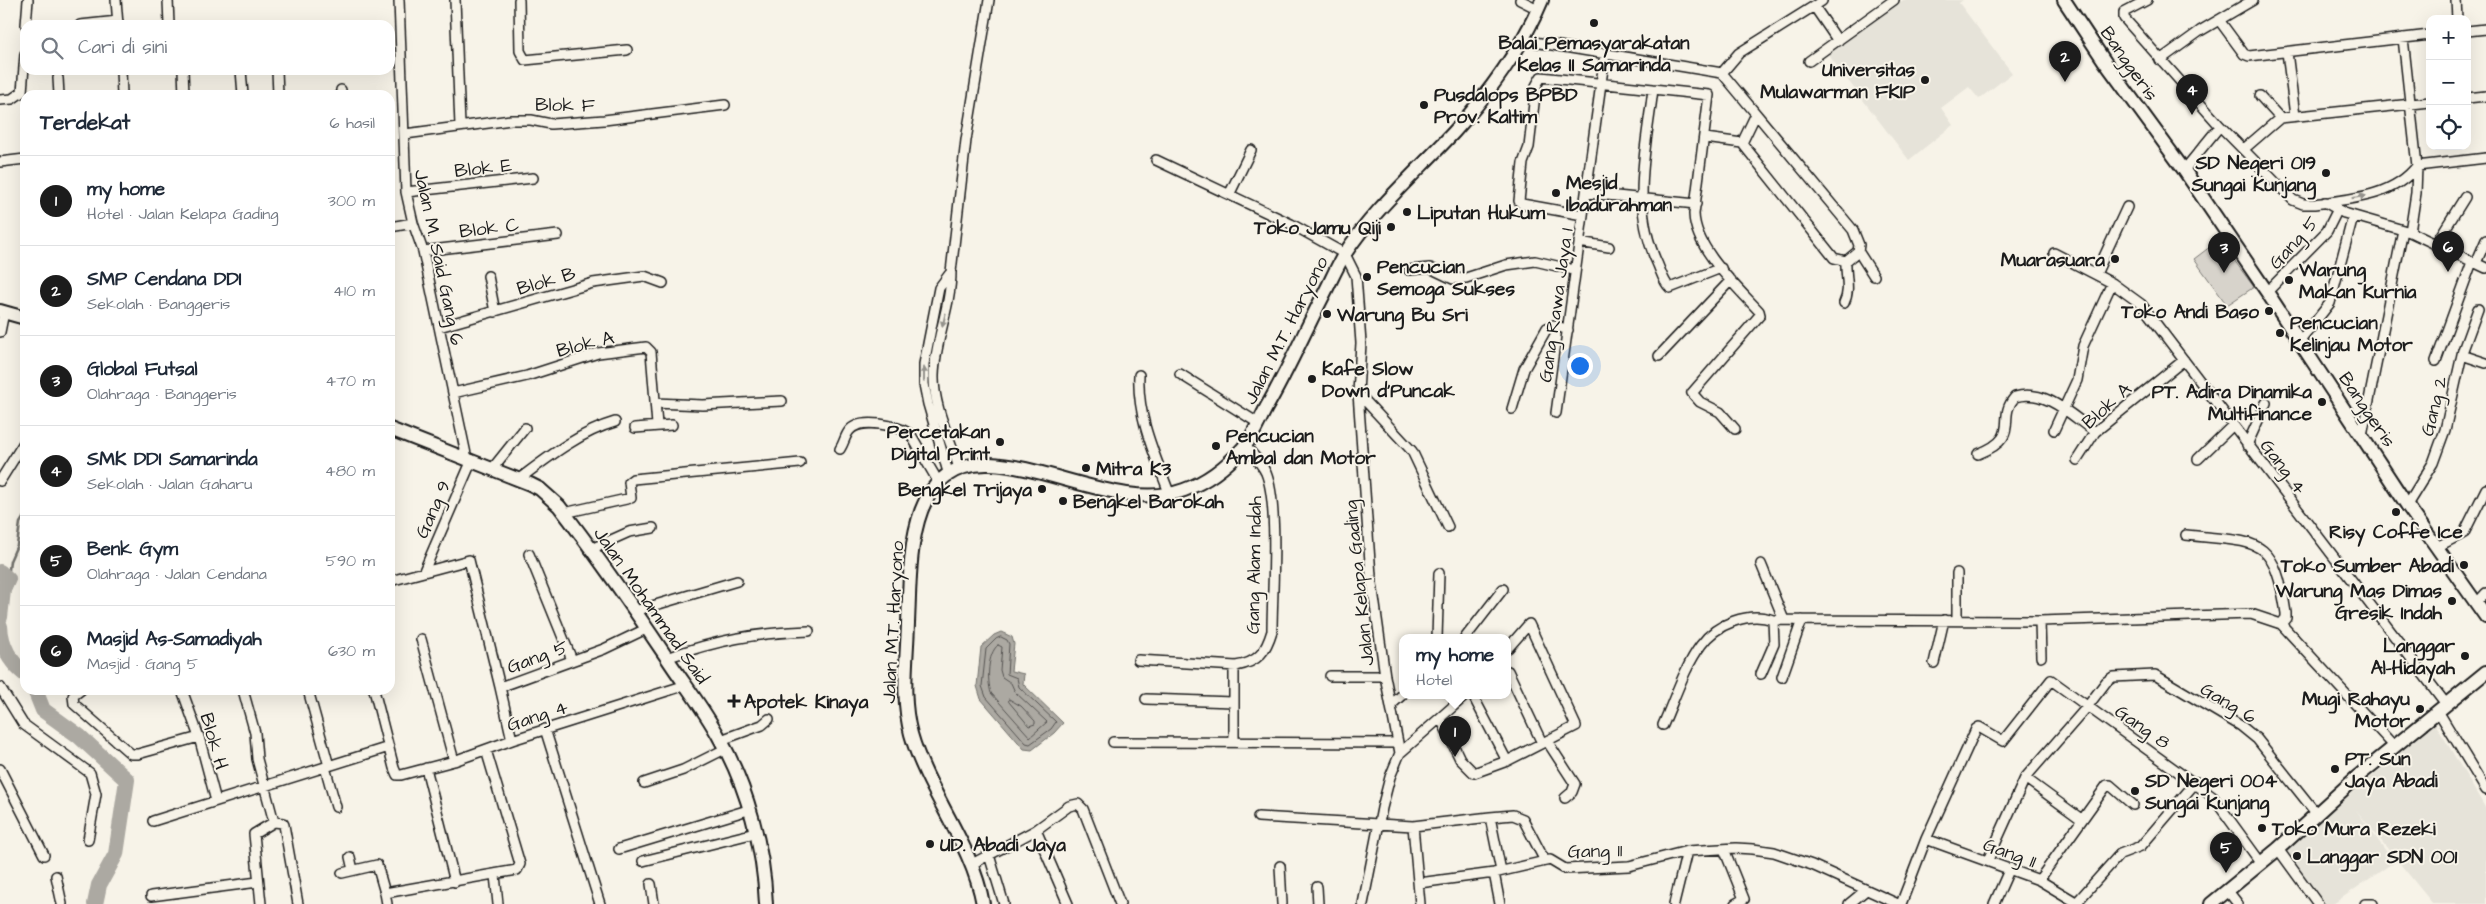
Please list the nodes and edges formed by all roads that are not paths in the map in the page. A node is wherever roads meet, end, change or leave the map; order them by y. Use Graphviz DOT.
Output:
graph roads {
  1 [pos="28,0"];
  2 [pos="116,0"];
  3 [pos="168,0"];
  4 [pos="399,0"];
  5 [pos="455,0"];
  6 [pos="519,0"];
  7 [pos="989,0"];
  8 [pos="1520,0"];
  9 [pos="1894,0"];
  10 [pos="2064,0"];
  11 [pos="2253,0"];
  12 [pos="2456,0"];
  13 [pos="2142,1"];
  14 [pos="1884,3"];
  15 [pos="1540,4"];
  16 [pos="1818,4"];
  17 [pos="2456,15"];
  18 [pos="26,20"];
  19 [pos="118,20"];
  20 [pos="169,20"];
  21 [pos="2219,20"];
  22 [pos="2486,29"];
  23 [pos="2471,31"];
  24 [pos="395,34"];
  25 [pos="2426,35"];
  26 [pos="2403,38"];
  27 [pos="1522,40"];
  28 [pos="1838,41"];
  29 [pos="626,50"];
  30 [pos="395,51"];
  31 [pos="2287,52"];
  32 [pos="1605,54"];
  33 [pos="2160,60"];
  34 [pos="1809,61"];
  35 [pos="1722,73"];
  36 [pos="23,75"];
  37 [pos="121,75"];
  38 [pos="184,75"];
  39 [pos="241,75"];
  40 [pos="277,75"];
  41 [pos="58,78"];
  42 [pos="1600,83"];
  43 [pos="1653,88"];
  44 [pos="22,90"];
  45 [pos="59,90"];
  46 [pos="122,90"];
  47 [pos="184,90"];
  48 [pos="243,90"];
  49 [pos="278,90"];
  50 [pos="20,93"];
  51 [pos="2260,96"];
  52 [pos="2486,96"];
  53 [pos="2471,98"];
  54 [pos="0,100"];
  55 [pos="2426,102"];
  56 [pos="2411,104"];
  57 [pos="725,105"];
  58 [pos="1756,114"];
  59 [pos="2295,116"];
  60 [pos="2280,118"];
  61 [pos="460,126"];
  62 [pos="2220,126"];
  63 [pos="405,134"];
  64 [pos="1705,138"];
  65 [pos="1742,143"];
  66 [pos="2244,149"];
  67 [pos="1251,150"];
  68 [pos="2486,158"];
  69 [pos="20,160"];
  70 [pos="1156,160"];
  71 [pos="0,162"];
  72 [pos="2417,166"];
  73 [pos="2184,170"];
  74 [pos="533,178"];
  75 [pos="406,192"];
  76 [pos="1230,193"];
  77 [pos="1587,193"];
  78 [pos="2465,197"];
  79 [pos="1640,198"];
  80 [pos="2326,202"];
  81 [pos="1696,204"];
  82 [pos="2127,207"];
  83 [pos="2338,209"];
  84 [pos="1583,216"];
  85 [pos="2353,216"];
  86 [pos="413,224"];
  87 [pos="395,226"];
  88 [pos="2407,231"];
  89 [pos="558,236"];
  90 [pos="2486,240"];
  91 [pos="1579,242"];
  92 [pos="2435,245"];
  93 [pos="1609,247"];
  94 [pos="1858,250"];
  95 [pos="423,252"];
  96 [pos="2054,253"];
  97 [pos="1345,254"];
  98 [pos="1846,261"];
  99 [pos="2474,262"];
  100 [pos="1721,268"];
  101 [pos="2486,268"];
  102 [pos="1409,270"];
  103 [pos="1574,270"];
  104 [pos="2096,274"];
  105 [pos="488,276"];
  106 [pos="1874,276"];
  107 [pos="1730,280"];
  108 [pos="663,283"];
  109 [pos="2112,283"];
  110 [pos="2268,292"];
  111 [pos="1844,303"];
  112 [pos="2478,309"];
  113 [pos="2,311"];
  114 [pos="494,312"];
  115 [pos="20,316"];
  116 [pos="439,327"];
  117 [pos="1568,330"];
  118 [pos="0,332"];
  119 [pos="2300,341"];
  120 [pos="2462,355"];
  121 [pos="1659,356"];
  122 [pos="2184,360"];
  123 [pos="2436,361"];
  124 [pos="2486,363"];
  125 [pos="1180,374"];
  126 [pos="1139,375"];
  127 [pos="454,393"];
  128 [pos="1358,393"];
  129 [pos="782,402"];
  130 [pos="655,403"];
  131 [pos="2266,403"];
  132 [pos="1512,409"];
  133 [pos="2063,409"];
  134 [pos="1556,413"];
  135 [pos="615,422"];
  136 [pos="1258,423"];
  137 [pos="672,424"];
  138 [pos="657,425"];
  139 [pos="2233,425"];
  140 [pos="525,428"];
  141 [pos="635,428"];
  142 [pos="1735,429"];
  143 [pos="2054,430"];
  144 [pos="395,431"];
  145 [pos="2095,432"];
  146 [pos="2362,435"];
  147 [pos="2247,445"];
  148 [pos="1244,446"];
  149 [pos="20,449"];
  150 [pos="840,449"];
  151 [pos="1978,454"];
  152 [pos="2198,459"];
  153 [pos="469,460"];
  154 [pos="2077,460"];
  155 [pos="800,463"];
  156 [pos="492,469"];
  157 [pos="954,470"];
  158 [pos="519,479"];
  159 [pos="0,481"];
  160 [pos="939,483"];
  161 [pos="2486,489"];
  162 [pos="1170,495"];
  163 [pos="2483,501"];
  164 [pos="2407,505"];
  165 [pos="564,512"];
  166 [pos="1448,527"];
  167 [pos="653,528"];
  168 [pos="2186,534"];
  169 [pos="2437,547"];
  170 [pos="590,549"];
  171 [pos="529,554"];
  172 [pos="1761,564"];
  173 [pos="424,571"];
  174 [pos="1440,573"];
  175 [pos="1957,573"];
  176 [pos="395,580"];
  177 [pos="736,581"];
  178 [pos="1503,589"];
  179 [pos="2486,593"];
  180 [pos="2476,604"];
  181 [pos="635,611"];
  182 [pos="2486,617"];
  183 [pos="1772,620"];
  184 [pos="1784,620"];
  185 [pos="1802,620"];
  186 [pos="1944,620"];
  187 [pos="1958,620"];
  188 [pos="2040,621"];
  189 [pos="2281,624"];
  190 [pos="648,628"];
  191 [pos="809,631"];
  192 [pos="1437,634"];
  193 [pos="1468,634"];
  194 [pos="421,639"];
  195 [pos="1511,645"];
  196 [pos="2041,657"];
  197 [pos="666,658"];
  198 [pos="572,660"];
  199 [pos="1138,660"];
  200 [pos="1934,663"];
  201 [pos="1234,666"];
  202 [pos="1761,674"];
  203 [pos="1330,676"];
  204 [pos="1385,676"];
  205 [pos="2484,676"];
  206 [pos="1511,677"];
  207 [pos="1782,677"];
  208 [pos="686,685"];
  209 [pos="0,687"];
  210 [pos="500,687"];
  211 [pos="74,695"];
  212 [pos="184,695"];
  213 [pos="245,695"];
  214 [pos="309,695"];
  215 [pos="375,695"];
  216 [pos="1399,697"];
  217 [pos="1146,699"];
  218 [pos="1462,699"];
  219 [pos="1475,699"];
  220 [pos="1233,702"];
  221 [pos="1391,704"];
  222 [pos="2087,707"];
  223 [pos="2442,708"];
  224 [pos="1441,718"];
  225 [pos="769,719"];
  226 [pos="1663,725"];
  227 [pos="545,730"];
  228 [pos="199,736"];
  229 [pos="512,740"];
  230 [pos="1113,742"];
  231 [pos="1234,742"];
  232 [pos="1544,742"];
  233 [pos="1397,743"];
  234 [pos="723,745"];
  235 [pos="2394,746"];
  236 [pos="389,748"];
  237 [pos="486,750"];
  238 [pos="1400,754"];
  239 [pos="454,761"];
  240 [pos="1507,761"];
  241 [pos="327,766"];
  242 [pos="426,768"];
  243 [pos="0,769"];
  244 [pos="2025,778"];
  245 [pos="644,782"];
  246 [pos="2196,782"];
  247 [pos="265,787"];
  248 [pos="2486,790"];
  249 [pos="1565,798"];
  250 [pos="216,801"];
  251 [pos="2132,804"];
  252 [pos="336,807"];
  253 [pos="748,810"];
  254 [pos="2316,813"];
  255 [pos="1258,817"];
  256 [pos="1490,817"];
  257 [pos="2082,819"];
  258 [pos="154,821"];
  259 [pos="274,822"];
  260 [pos="1380,824"];
  261 [pos="1413,826"];
  262 [pos="1036,830"];
  263 [pos="754,833"];
  264 [pos="1926,839"];
  265 [pos="88,840"];
  266 [pos="1724,848"];
  267 [pos="619,849"];
  268 [pos="2278,849"];
  269 [pos="1687,851"];
  270 [pos="44,855"];
  271 [pos="989,855"];
  272 [pos="350,857"];
  273 [pos="1988,860"];
  274 [pos="643,861"];
  275 [pos="1546,861"];
  276 [pos="972,864"];
  277 [pos="2260,864"];
  278 [pos="1280,866"];
  279 [pos="2010,868"];
  280 [pos="353,870"];
  281 [pos="1498,872"];
  282 [pos="342,873"];
  283 [pos="494,875"];
  284 [pos="56,876"];
  285 [pos="2039,880"];
  286 [pos="258,882"];
  287 [pos="454,882"];
  288 [pos="1419,883"];
  289 [pos="652,884"];
  290 [pos="1317,887"];
  291 [pos="1866,890"];
  292 [pos="2228,891"];
  293 [pos="385,893"];
  294 [pos="151,896"];
  295 [pos="1876,900"];
  296 [pos="2078,903"];
  297 [pos="62,904"];
  298 [pos="261,904"];
  299 [pos="298,904"];
  300 [pos="387,904"];
  301 [pos="498,904"];
  302 [pos="600,904"];
  303 [pos="654,904"];
  304 [pos="766,904"];
  305 [pos="983,904"];
  306 [pos="1004,904"];
  307 [pos="1068,904"];
  308 [pos="1120,904"];
  309 [pos="1282,904"];
  310 [pos="1318,904"];
  311 [pos="1363,904"];
  312 [pos="1420,904"];
  313 [pos="1500,904"];
  314 [pos="1674,904"];
  315 [pos="1735,904"];
  316 [pos="1849,904"];
  317 [pos="1899,904"];
  318 [pos="1994,904"];
  319 [pos="2211,904"];
  320 [pos="2238,904"];
  321 [pos="2318,904"];
  322 [pos="2365,904"];
  323 [pos="2372,904"];
  1 -- 18 [label="street"];
  2 -- 19 [label="street"];
  3 -- 20 [label="street"];
  4 -- 24 [label="street, Jalan M. Said Gang 6"];
  5 -- 61 [label="street"];
  6 -- 29 [label="street"];
  7 -- 157 [label="street"];
  8 -- 15 [label="street"];
  9 -- 14 [label="street"];
  10 -- 73 [label="street, Banggeris"];
  11 -- 21 [label="street"];
  12 -- 17 [label="street"];
  13 -- 33 [label="street"];
  14 -- 28 [label="street"];
  15 -- 27 [label="street, Jalan M.T. Haryono"];
  16 -- 28 [label="street"];
  16 -- 35 [label="street"];
  21 -- 31 [label="street"];
  21 -- 33 [label="street"];
  22 -- 23 [label="street"];
  25 -- 26 [label="street"];
  26 -- 31 [label="street"];
  26 -- 56 [label="street"];
  27 -- 32 [label="street"];
  27 -- 97 [label="street, Jalan M.T. Haryono"];
  28 -- 34 [label="street"];
  30 -- 63 [label="street, Jalan M. Said Gang 6"];
  31 -- 59 [label="street"];
  32 -- 35 [label="street"];
  32 -- 42 [label="street, Gang Rawa Jaya 1"];
  33 -- 62 [label="street"];
  35 -- 58 [label="street"];
  36 -- 44 [label="street"];
  37 -- 46 [label="street"];
  38 -- 47 [label="street"];
  39 -- 48 [label="street"];
  40 -- 49 [label="street"];
  41 -- 45 [label="street"];
  42 -- 43 [label="street"];
  42 -- 77 [label="street, Gang Rawa Jaya 1"];
  42 -- 84 [label="street"];
  43 -- 64 [label="street"];
  43 -- 79 [label="street"];
  50 -- 54 [label="street"];
  51 -- 60 [label="street"];
  52 -- 53 [label="street"];
  55 -- 56 [label="street"];
  56 -- 59 [label="street"];
  56 -- 72 [label="street"];
  57 -- 61 [label="street, Blok F"];
  58 -- 65 [label="street"];
  58 -- 94 [label="street"];
  59 -- 60 [label="street"];
  60 -- 66 [label="street"];
  61 -- 63 [label="street, Blok F"];
  62 -- 66 [label="street"];
  62 -- 73 [label="street"];
  63 -- 75 [label="street, Jalan M. Said Gang 6"];
  64 -- 65 [label="street"];
  64 -- 81 [label="street"];
  65 -- 98 [label="street"];
  66 -- 80 [label="street"];
  67 -- 76 [label="street"];
  68 -- 72 [label="street"];
  69 -- 71 [label="street"];
  70 -- 76 [label="street"];
  80 -- 72 [label="street, one-way"];
  72 -- 88 [label="street"];
  73 -- 110 [label="street, Banggeris"];
  74 -- 75 [label="street, Blok E"];
  75 -- 86 [label="street, Jalan M. Said Gang 6"];
  76 -- 97 [label="street"];
  77 -- 79 [label="street"];
  77 -- 84 [label="street, Gang Rawa Jaya 1"];
  78 -- 92 [label="street"];
  79 -- 81 [label="street"];
  79 -- 100 [label="street"];
  80 -- 83 [label="street"];
  81 -- 100 [label="street"];
  82 -- 104 [label="street"];
  83 -- 85 [label="street"];
  83 -- 110 [label="street, Gang 5"];
  84 -- 91 [label="street, Gang Rawa Jaya 1"];
  85 -- 88 [label="street"];
  85 -- 119 [label="street"];
  86 -- 87 [label="street"];
  86 -- 95 [label="street, Jalan M. Said Gang 6"];
  88 -- 92 [label="street"];
  88 -- 146 [label="street"];
  89 -- 95 [label="street, Blok C"];
  90 -- 99 [label="street"];
  91 -- 93 [label="street"];
  91 -- 103 [label="street, Gang Rawa Jaya 1"];
  92 -- 99 [label="street"];
  94 -- 98 [label="street"];
  94 -- 106 [label="street"];
  95 -- 116 [label="street, Jalan M. Said Gang 6"];
  96 -- 104 [label="street, Gang 4"];
  97 -- 128 [label="street, Jalan Kelapa Gading"];
  97 -- 136 [label="street, Jalan M.T. Haryono"];
  98 -- 111 [label="street"];
  99 -- 101 [label="street"];
  99 -- 123 [label="street"];
  100 -- 107 [label="street"];
  102 -- 103 [label="street"];
  103 -- 117 [label="street, Gang Rawa Jaya 1"];
  104 -- 109 [label="street, Gang 4"];
  105 -- 114 [label="street"];
  107 -- 121 [label="street"];
  107 -- 142 [label="street"];
  108 -- 114 [label="street, Blok B"];
  109 -- 122 [label="street, Gang 4"];
  109 -- 133 [label="street"];
  110 -- 119 [label="street, Banggeris"];
  112 -- 120 [label="street, Gang 2"];
  113 -- 115 [label="street"];
  113 -- 118 [label="street"];
  114 -- 116 [label="street, Blok B"];
  116 -- 127 [label="street, Jalan M. Said Gang 6"];
  117 -- 132 [label="street"];
  117 -- 134 [label="street, Gang Rawa Jaya 1"];
  119 -- 146 [label="street, Banggeris"];
  120 -- 124 [label="street"];
  120 -- 164 [label="street, Gang 2"];
  122 -- 139 [label="street, Gang 4"];
  122 -- 145 [label="street, Blok A"];
  125 -- 136 [label="street"];
  126 -- 162 [label="street"];
  127 -- 130 [label="street, Blok A"];
  127 -- 153 [label="street, Jalan M. Said Gang 6"];
  128 -- 166 [label="street"];
  128 -- 204 [label="street, Jalan Kelapa Gading"];
  129 -- 130 [label="street"];
  130 -- 138 [label="street, Blok A"];
  131 -- 147 [label="street"];
  133 -- 143 [label="street"];
  133 -- 145 [label="street"];
  133 -- 151 [label="street"];
  135 -- 158 [label="street"];
  136 -- 148 [label="street, Jalan M.T. Haryono"];
  137 -- 138 [label="street"];
  138 -- 141 [label="street"];
  139 -- 147 [label="street, Gang 4"];
  139 -- 152 [label="street"];
  140 -- 156 [label="street"];
  144 -- 153 [label="street, Jalan Mohammad Said"];
  145 -- 154 [label="street, Blok A"];
  146 -- 164 [label="street, Banggeris"];
  147 -- 223 [label="street, Gang 4"];
  148 -- 162 [label="street, Jalan M.T. Haryono"];
  148 -- 201 [label="street, Gang Alam Indah"];
  149 -- 159 [label="street"];
  150 -- 160 [label="street"];
  153 -- 156 [label="street, Jalan Mohammad Said"];
  153 -- 173 [label="street, Gang 9"];
  155 -- 165 [label="street"];
  156 -- 158 [label="street, Jalan Mohammad Said"];
  157 -- 160 [label="street, Jalan M.T. Haryono"];
  157 -- 162 [label="street, Jalan M.T. Haryono"];
  158 -- 165 [label="street, Jalan Mohammad Said"];
  160 -- 276 [label="street, Jalan M.T. Haryono"];
  161 -- 163 [label="street"];
  163 -- 169 [label="street"];
  164 -- 169 [label="street, Banggeris"];
  165 -- 170 [label="street, Jalan Mohammad Said"];
  167 -- 170 [label="street"];
  168 -- 189 [label="street"];
  169 -- 180 [label="street, Banggeris"];
  170 -- 181 [label="street, Jalan Mohammad Said"];
  171 -- 198 [label="street"];
  172 -- 184 [label="street"];
  173 -- 176 [label="street"];
  173 -- 210 [label="street, Gang 5"];
  174 -- 192 [label="street"];
  175 -- 187 [label="street"];
  177 -- 181 [label="street"];
  178 -- 193 [label="street"];
  179 -- 180 [label="street"];
  180 -- 182 [label="street, Banggeris"];
  181 -- 190 [label="street, Jalan Mohammad Said"];
  183 -- 184 [label="street"];
  183 -- 202 [label="street"];
  183 -- 226 [label="street"];
  184 -- 185 [label="street"];
  185 -- 186 [label="street"];
  185 -- 207 [label="street"];
  186 -- 187 [label="street"];
  186 -- 200 [label="street"];
  187 -- 188 [label="street"];
  188 -- 189 [label="street"];
  188 -- 196 [label="street"];
  189 -- 235 [label="street"];
  190 -- 197 [label="street, Jalan Mohammad Said"];
  190 -- 198 [label="street, Gang 5"];
  191 -- 197 [label="street"];
  194 -- 239 [label="street"];
  195 -- 232 [label="street"];
  197 -- 208 [label="street, Jalan Mohammad Said"];
  198 -- 210 [label="street, Gang 5"];
  199 -- 201 [label="street, Gang Alam Indah"];
  201 -- 220 [label="street"];
  203 -- 204 [label="street"];
  204 -- 221 [label="street, Jalan Kelapa Gading"];
  205 -- 223 [label="street"];
  206 -- 232 [label="street"];
  208 -- 227 [label="street, Gang 4"];
  208 -- 234 [label="street, Jalan Mohammad Said"];
  209 -- 265 [label="street"];
  210 -- 229 [label="street"];
  211 -- 228 [label="street"];
  212 -- 228 [label="street, Blok H"];
  213 -- 247 [label="street"];
  214 -- 241 [label="street"];
  215 -- 236 [label="street"];
  216 -- 221 [label="street"];
  217 -- 220 [label="street"];
  218 -- 224 [label="street"];
  219 -- 240 [label="street"];
  220 -- 231 [label="street"];
  221 -- 233 [label="street, Jalan Kelapa Gading"];
  222 -- 244 [label="street"];
  222 -- 246 [label="street, Gang 8"];
  222 -- 254 [label="street, Gang 6"];
  222 -- 264 [label="street, Gang 8"];
  223 -- 235 [label="street"];
  223 -- 248 [label="street, Gang 4"];
  224 -- 238 [label="street"];
  224 -- 240 [label="street"];
  225 -- 234 [label="street"];
  227 -- 229 [label="street, Gang 4"];
  227 -- 302 [label="street"];
  228 -- 250 [label="street, Blok H"];
  229 -- 237 [label="street, Gang 4"];
  230 -- 231 [label="street"];
  231 -- 233 [label="street"];
  232 -- 240 [label="street"];
  232 -- 249 [label="street"];
  233 -- 238 [label="street, Jalan Kelapa Gading"];
  234 -- 245 [label="street"];
  234 -- 253 [label="street, Jalan Mohammad Said"];
  235 -- 254 [label="street"];
  236 -- 241 [label="street"];
  236 -- 242 [label="street, Gang 4"];
  237 -- 239 [label="street, Gang 4"];
  237 -- 283 [label="street"];
  238 -- 260 [label="street"];
  239 -- 242 [label="street, Gang 4"];
  241 -- 247 [label="street"];
  241 -- 252 [label="street"];
  242 -- 287 [label="street"];
  243 -- 270 [label="street"];
  244 -- 257 [label="street"];
  244 -- 273 [label="street"];
  246 -- 277 [label="street, Gang 8"];
  246 -- 296 [label="street"];
  247 -- 250 [label="street"];
  247 -- 259 [label="street"];
  250 -- 258 [label="street"];
  251 -- 257 [label="street"];
  253 -- 263 [label="street, Jalan Mohammad Said"];
  253 -- 267 [label="street"];
  254 -- 268 [label="street"];
  255 -- 260 [label="street"];
  256 -- 261 [label="street"];
  256 -- 275 [label="street"];
  256 -- 281 [label="street"];
  257 -- 285 [label="street"];
  259 -- 286 [label="street"];
  259 -- 299 [label="street"];
  260 -- 261 [label="street"];
  260 -- 311 [label="street"];
  261 -- 288 [label="street"];
  262 -- 271 [label="street"];
  262 -- 307 [label="street"];
  262 -- 308 [label="street"];
  263 -- 274 [label="street"];
  263 -- 304 [label="street, Jalan Mohammad Said"];
  264 -- 273 [label="street, Gang 11"];
  264 -- 317 [label="street"];
  266 -- 269 [label="street, Gang 11"];
  266 -- 291 [label="street, Gang 11"];
  266 -- 315 [label="street"];
  268 -- 277 [label="street"];
  268 -- 321 [label="street"];
  269 -- 275 [label="street, Gang 11"];
  269 -- 314 [label="street"];
  271 -- 276 [label="street"];
  271 -- 306 [label="street"];
  272 -- 280 [label="street"];
  273 -- 279 [label="street, Gang 11"];
  275 -- 281 [label="street, Gang 11"];
  276 -- 305 [label="street, Jalan M.T. Haryono"];
  277 -- 292 [label="street"];
  278 -- 309 [label="street"];
  279 -- 285 [label="street, Gang 11"];
  279 -- 318 [label="street"];
  280 -- 282 [label="street"];
  280 -- 293 [label="street"];
  281 -- 288 [label="street, Gang 11"];
  281 -- 313 [label="street"];
  283 -- 287 [label="street"];
  283 -- 301 [label="street"];
  284 -- 297 [label="street"];
  285 -- 296 [label="street, Gang 11"];
  286 -- 294 [label="street"];
  286 -- 298 [label="street"];
  287 -- 293 [label="street"];
  288 -- 312 [label="street"];
  289 -- 303 [label="street"];
  290 -- 310 [label="street"];
  291 -- 295 [label="street, Gang 11"];
  291 -- 316 [label="street"];
  292 -- 319 [label="street"];
  292 -- 320 [label="street"];
  293 -- 300 [label="street"];
  295 -- 317 [label="street, Gang 11"];
  322 -- 323 [label="street"];
}
